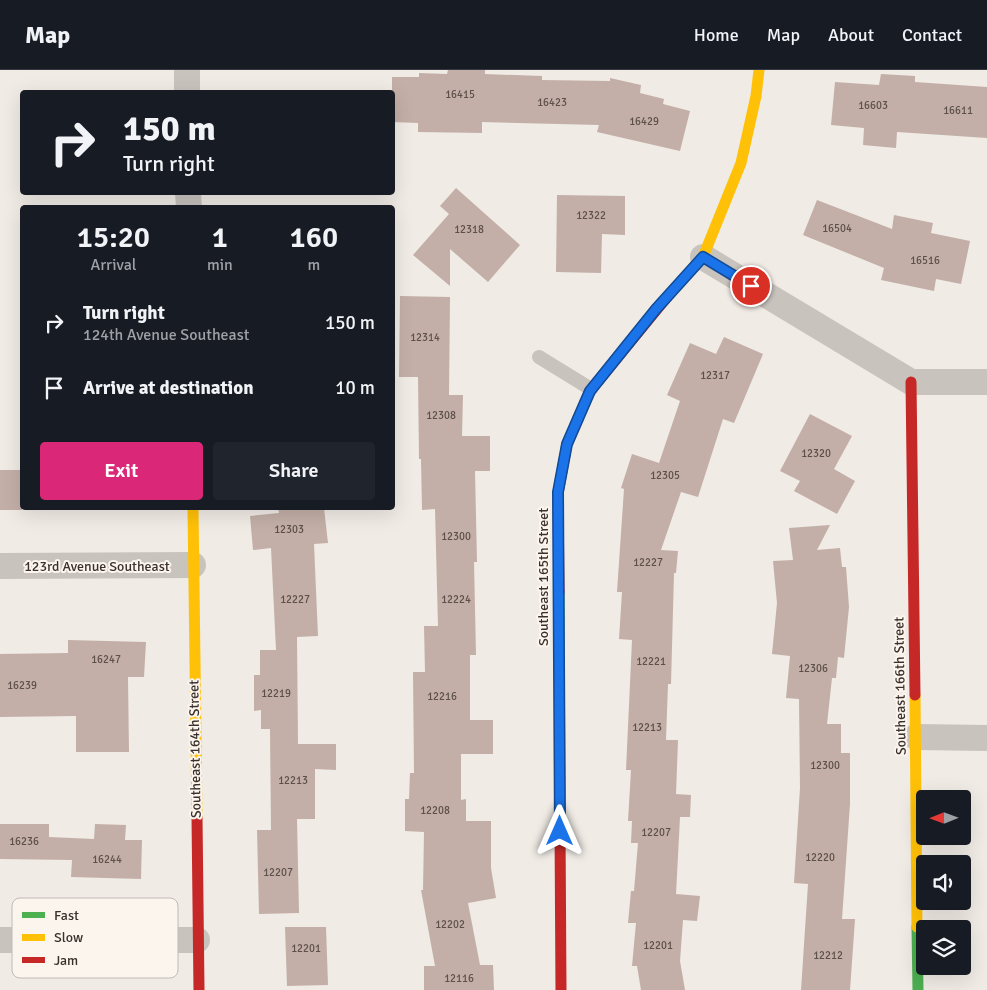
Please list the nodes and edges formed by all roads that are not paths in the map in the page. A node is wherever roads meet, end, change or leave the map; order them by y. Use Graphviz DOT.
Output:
graph roads {
  1 [pos="187,70"];
  2 [pos="758,70"];
  3 [pos="187,90"];
  4 [pos="703,257"];
  5 [pos="539,357"];
  6 [pos="911,382"];
  7 [pos="987,382"];
  8 [pos="591,389"];
  9 [pos="193,510"];
  10 [pos="193,565"];
  11 [pos="0,566"];
  12 [pos="916,737"];
  13 [pos="987,738"];
  14 [pos="178,940"];
  15 [pos="197,940"];
  16 [pos="199,990"];
  17 [pos="561,990"];
  18 [pos="918,990"];
  1 -- 3 [label="street"];
  2 -- 4 [label="street, Southeast 165th Street"];
  4 -- 6 [label="street"];
  4 -- 8 [label="street, Southeast 165th Street"];
  5 -- 8 [label="lane"];
  6 -- 7 [label="street"];
  6 -- 12 [label="street, Southeast 166th Street"];
  8 -- 17 [label="street, Southeast 165th Street"];
  9 -- 10 [label="street, Southeast 164th Street"];
  10 -- 11 [label="street, 123rd Avenue Southeast"];
  10 -- 15 [label="street, Southeast 164th Street"];
  12 -- 13 [label="street"];
  12 -- 18 [label="street, Southeast 166th Street"];
  14 -- 15 [label="street"];
  15 -- 16 [label="street, Southeast 164th Street"];
}
